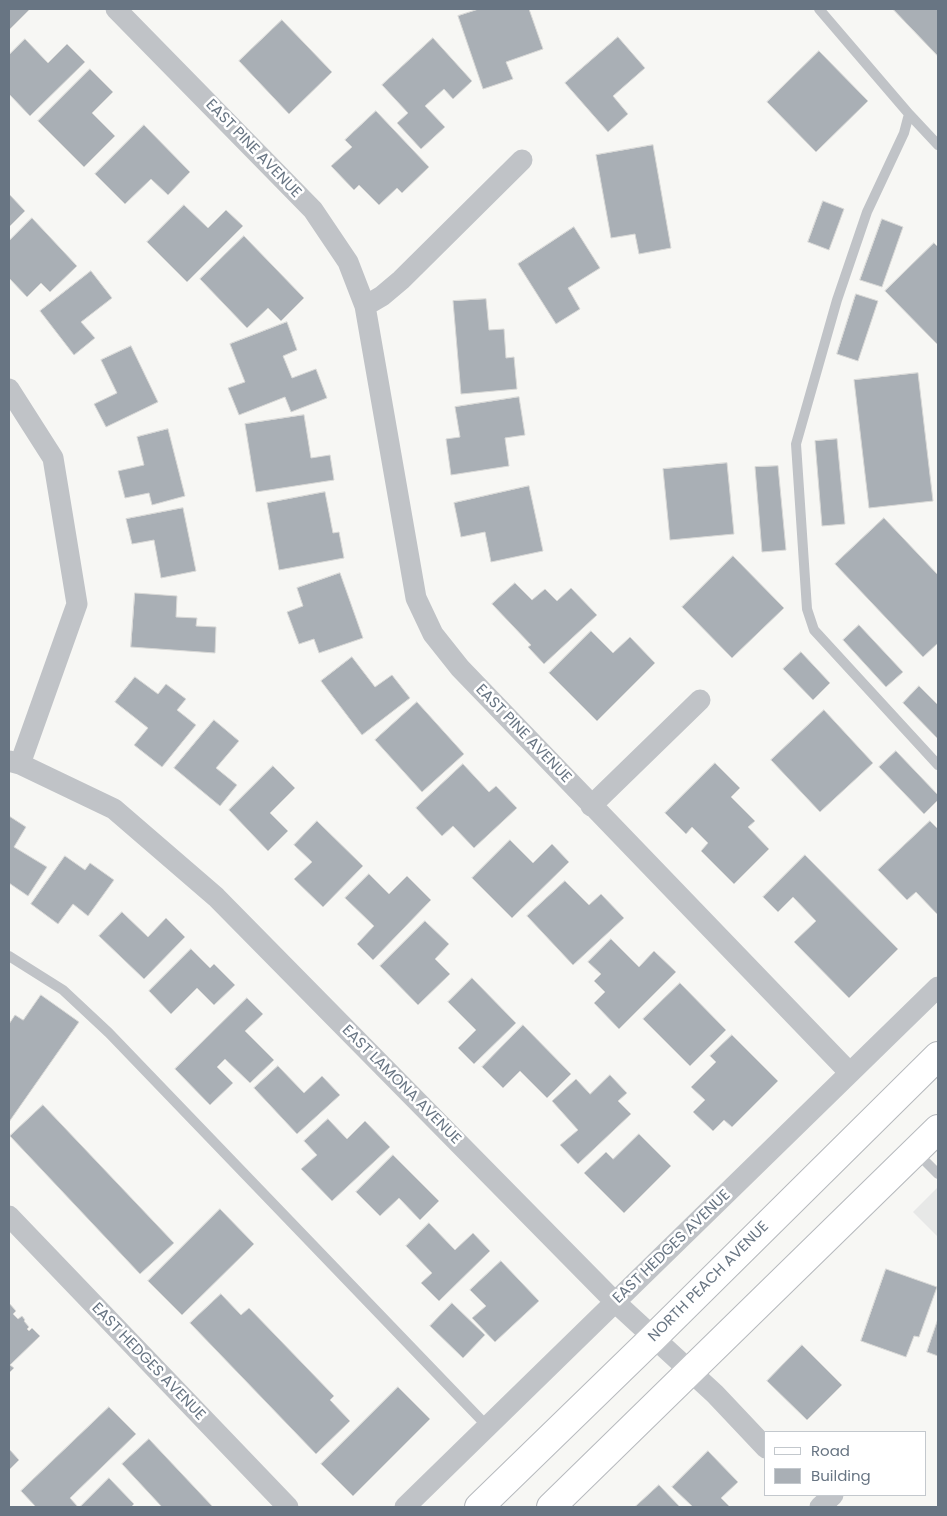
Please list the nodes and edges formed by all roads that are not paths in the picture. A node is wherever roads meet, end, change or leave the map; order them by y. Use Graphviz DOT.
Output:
graph roads {
  1 [pos="116,9"];
  2 [pos="819,9"];
  3 [pos="909,114"];
  4 [pos="938,145"];
  5 [pos="522,160"];
  6 [pos="365,306"];
  7 [pos="9,389"];
  8 [pos="700,700"];
  9 [pos="14,763"];
  10 [pos="938,765"];
  11 [pos="592,806"];
  12 [pos="9,956"];
  13 [pos="938,987"];
  14 [pos="938,1056"];
  15 [pos="850,1073"];
  16 [pos="938,1109"];
  17 [pos="938,1129"];
  18 [pos="916,1151"];
  19 [pos="938,1174"];
  20 [pos="9,1216"];
  21 [pos="615,1302"];
  22 [pos="653,1338"];
  23 [pos="691,1372"];
  24 [pos="488,1427"];
  25 [pos="764,1446"];
  26 [pos="508,1479"];
  27 [pos="288,1507"];
  28 [pos="405,1507"];
  29 [pos="478,1507"];
  30 [pos="491,1507"];
  31 [pos="551,1507"];
  1 -- 6 [label="street, EAST PINE AVENUE"];
  2 -- 3 [label="lane"];
  3 -- 4 [label="lane"];
  3 -- 10 [label="lane"];
  5 -- 6 [label="street"];
  6 -- 11 [label="street, EAST PINE AVENUE"];
  7 -- 9 [label="street"];
  8 -- 11 [label="street"];
  9 -- 21 [label="street, EAST LAMONA AVENUE"];
  11 -- 15 [label="street, EAST PINE AVENUE"];
  12 -- 24 [label="lane"];
  13 -- 15 [label="street, EAST HEDGES AVENUE"];
  14 -- 22 [label="main road, NORTH PEACH AVENUE"];
  15 -- 21 [label="street, EAST HEDGES AVENUE"];
  16 -- 18 [label="main road"];
  17 -- 18 [label="main road"];
  18 -- 19 [label="lane"];
  18 -- 23 [label="main road"];
  20 -- 27 [label="street, EAST HEDGES AVENUE"];
  21 -- 22 [label="street, EAST LAMONA AVENUE"];
  21 -- 24 [label="street, EAST HEDGES AVENUE"];
  22 -- 23 [label="street, EAST LAMONA AVENUE"];
  22 -- 26 [label="main road, NORTH PEACH AVENUE"];
  23 -- 25 [label="street, EAST LAMONA AVENUE"];
  23 -- 31 [label="main road"];
  24 -- 28 [label="street, EAST HEDGES AVENUE"];
  26 -- 29 [label="main road, NORTH PEACH AVENUE"];
  26 -- 30 [label="main road"];
}
